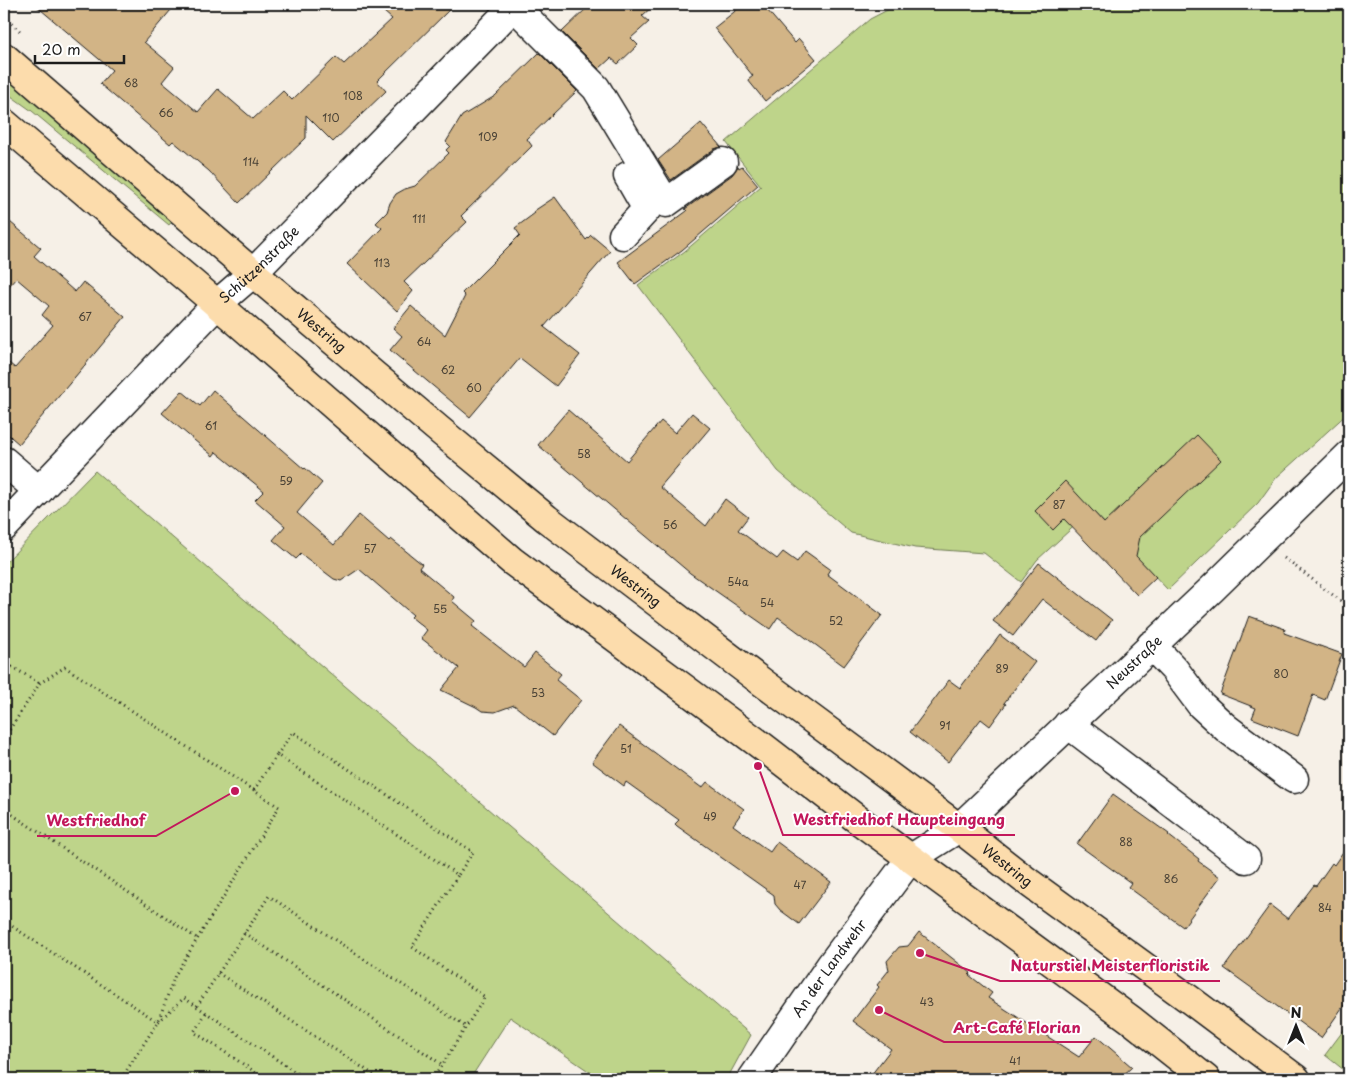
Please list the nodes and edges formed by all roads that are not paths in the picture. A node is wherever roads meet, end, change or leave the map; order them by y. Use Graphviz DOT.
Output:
graph roads {
  1 [pos="510,10"];
  2 [pos="4,57"];
  3 [pos="4,123"];
  4 [pos="723,162"];
  5 [pos="623,235"];
  6 [pos="253,273"];
  7 [pos="217,304"];
  8 [pos="1349,455"];
  9 [pos="4,461"];
  10 [pos="39,491"];
  11 [pos="4,527"];
  12 [pos="1151,646"];
  13 [pos="1068,724"];
  14 [pos="1294,779"];
  15 [pos="959,828"];
  16 [pos="1246,858"];
  17 [pos="910,859"];
  18 [pos="752,1079"];
  19 [pos="1206,1079"];
  20 [pos="1296,1079"];
  1 -- 4 [label="street"];
  1 -- 5 [label="street"];
  1 -- 6 [label="street, Schützenstraße"];
  2 -- 6 [label="main road, Westring"];
  3 -- 7 [label="main road"];
  6 -- 7 [label="street, Schützenstraße"];
  6 -- 15 [label="main road, Westring"];
  7 -- 10 [label="street, Schützenstraße"];
  7 -- 17 [label="main road"];
  8 -- 12 [label="street, Neustraße"];
  9 -- 10 [label="street"];
  10 -- 11 [label="street, Schützenstraße"];
  12 -- 13 [label="street, Neustraße"];
  12 -- 14 [label="street"];
  13 -- 15 [label="street, Neustraße"];
  13 -- 16 [label="street"];
  15 -- 17 [label="street, Neustraße"];
  15 -- 20 [label="main road, Westring"];
  17 -- 18 [label="street, An der Landwehr"];
  17 -- 19 [label="main road"];
}
